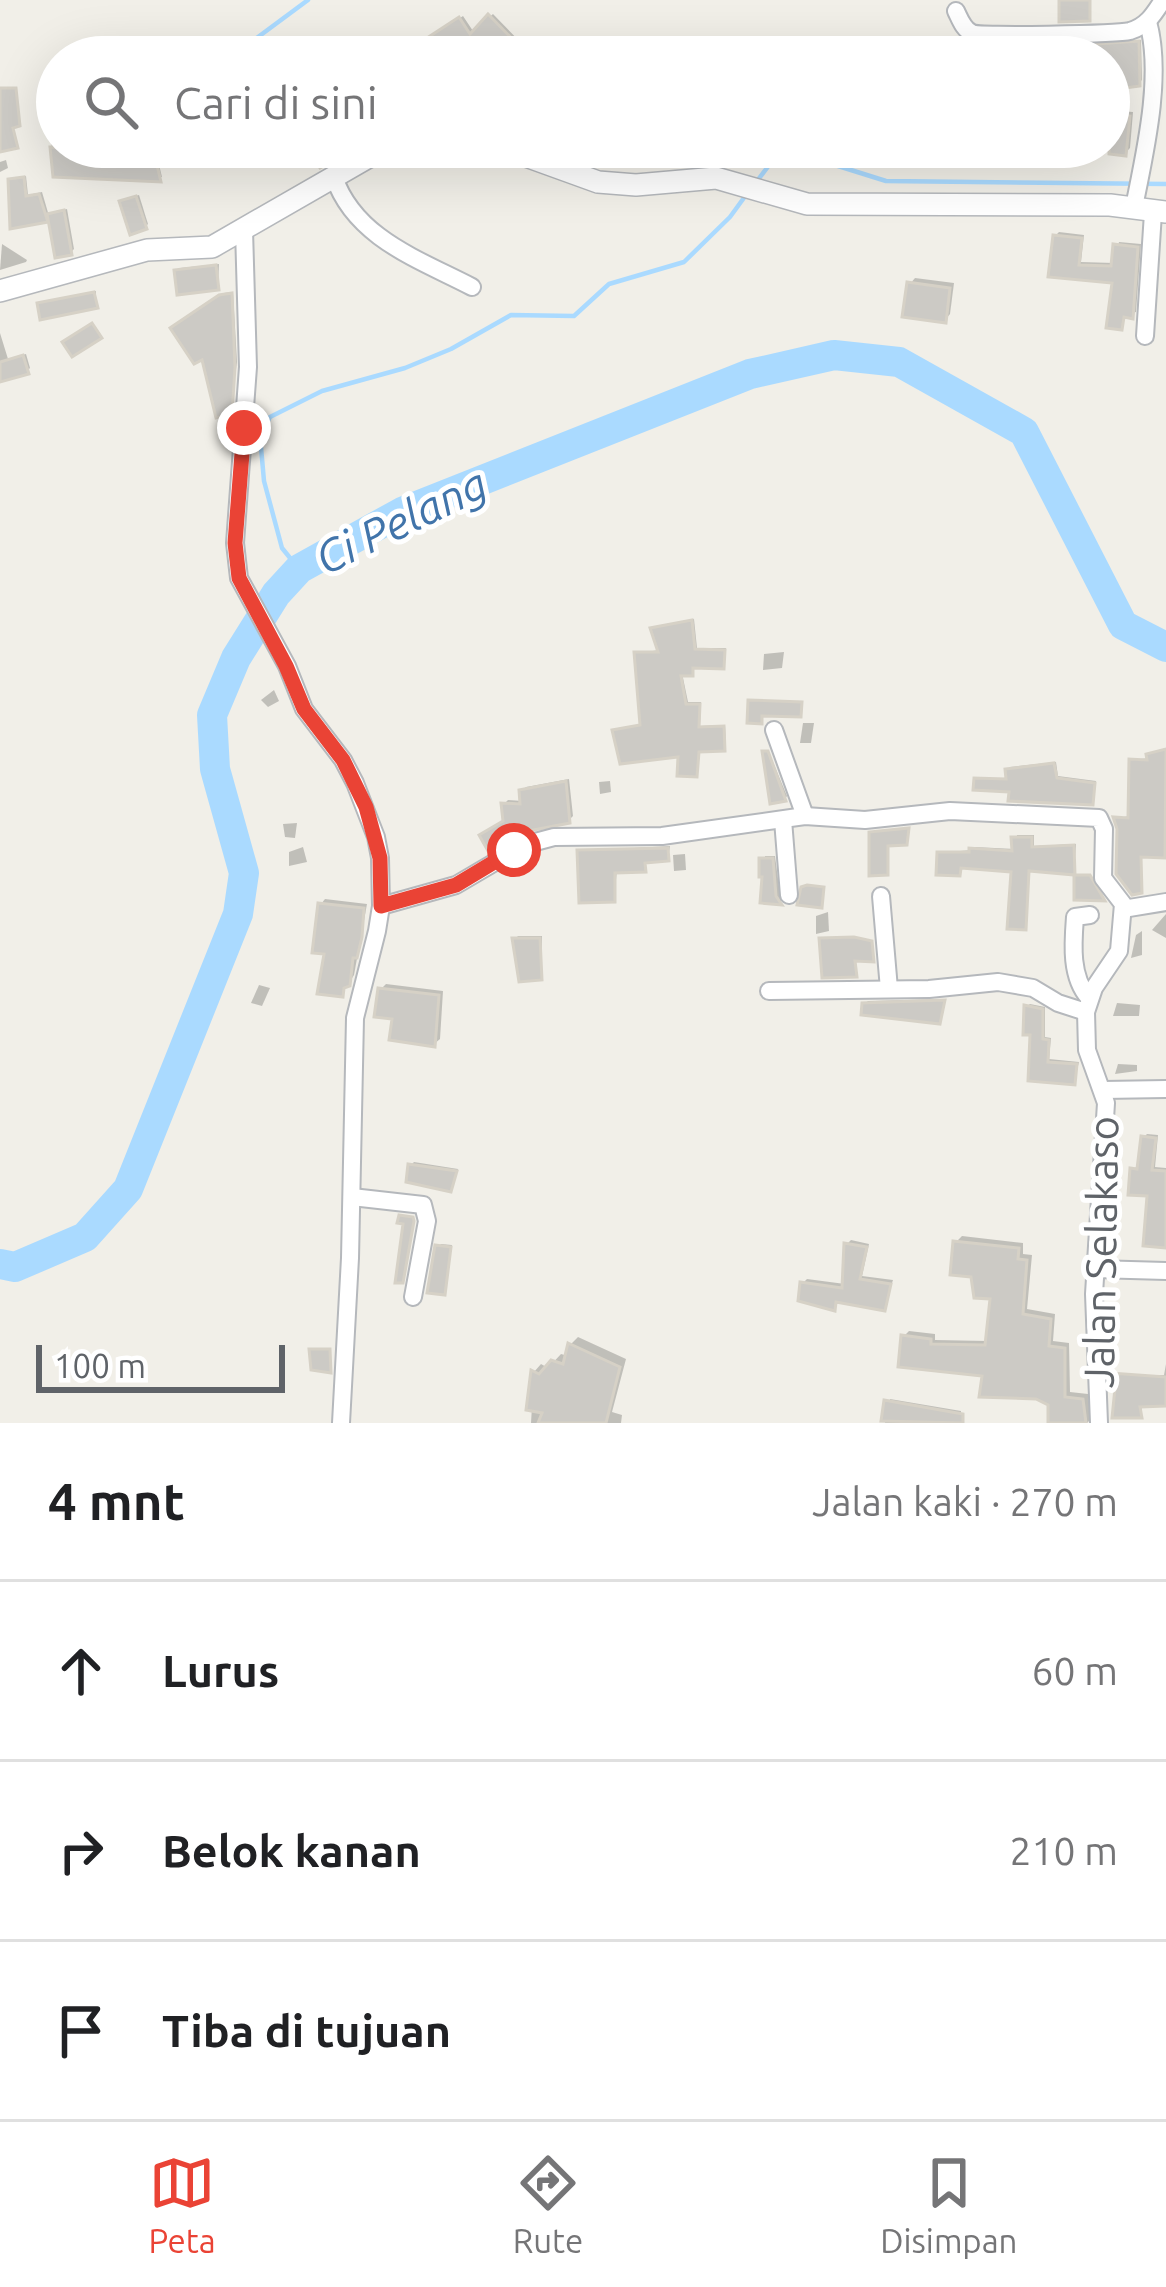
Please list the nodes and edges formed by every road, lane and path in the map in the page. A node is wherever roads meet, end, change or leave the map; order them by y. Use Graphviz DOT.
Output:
graph roads {
  1 [pos="1163,0"];
  2 [pos="956,11"];
  3 [pos="1148,22"];
  4 [pos="350,168"];
  5 [pos="559,168"];
  6 [pos="334,177"];
  7 [pos="1151,211"];
  8 [pos="244,230"];
  9 [pos="472,286"];
  10 [pos="0,291"];
  11 [pos="1145,336"];
  12 [pos="774,730"];
  13 [pos="805,817"];
  14 [pos="784,820"];
  15 [pos="789,895"];
  16 [pos="881,896"];
  17 [pos="1166,902"];
  18 [pos="381,906"];
  19 [pos="1123,909"];
  20 [pos="1090,915"];
  21 [pos="889,989"];
  22 [pos="769,992"];
  23 [pos="1088,1005"];
  24 [pos="1166,1089"];
  25 [pos="1103,1090"];
  26 [pos="352,1197"];
  27 [pos="1095,1269"];
  28 [pos="1166,1270"];
  29 [pos="413,1297"];
  30 [pos="342,1423"];
  31 [pos="1099,1423"];
  1 -- 3 [label="street"];
  2 -- 3 [label="street"];
  3 -- 7 [label="street"];
  4 -- 6 [label="street"];
  5 -- 7 [label="street"];
  6 -- 8 [label="street"];
  6 -- 9 [label="street"];
  7 -- 11 [label="street"];
  8 -- 10 [label="street"];
  8 -- 18 [label="street"];
  12 -- 13 [label="street"];
  13 -- 14 [label="street"];
  13 -- 19 [label="street"];
  14 -- 15 [label="street"];
  14 -- 18 [label="street"];
  16 -- 21 [label="street"];
  17 -- 19 [label="street"];
  18 -- 26 [label="street"];
  19 -- 23 [label="street"];
  20 -- 23 [label="street, Jalan Selakaso"];
  21 -- 22 [label="street"];
  21 -- 23 [label="street"];
  23 -- 25 [label="street, Jalan Selakaso"];
  24 -- 25 [label="street"];
  25 -- 27 [label="street, Jalan Selakaso"];
  26 -- 29 [label="street"];
  26 -- 30 [label="street"];
  27 -- 28 [label="street"];
  27 -- 31 [label="street, Jalan Selakaso"];
}
